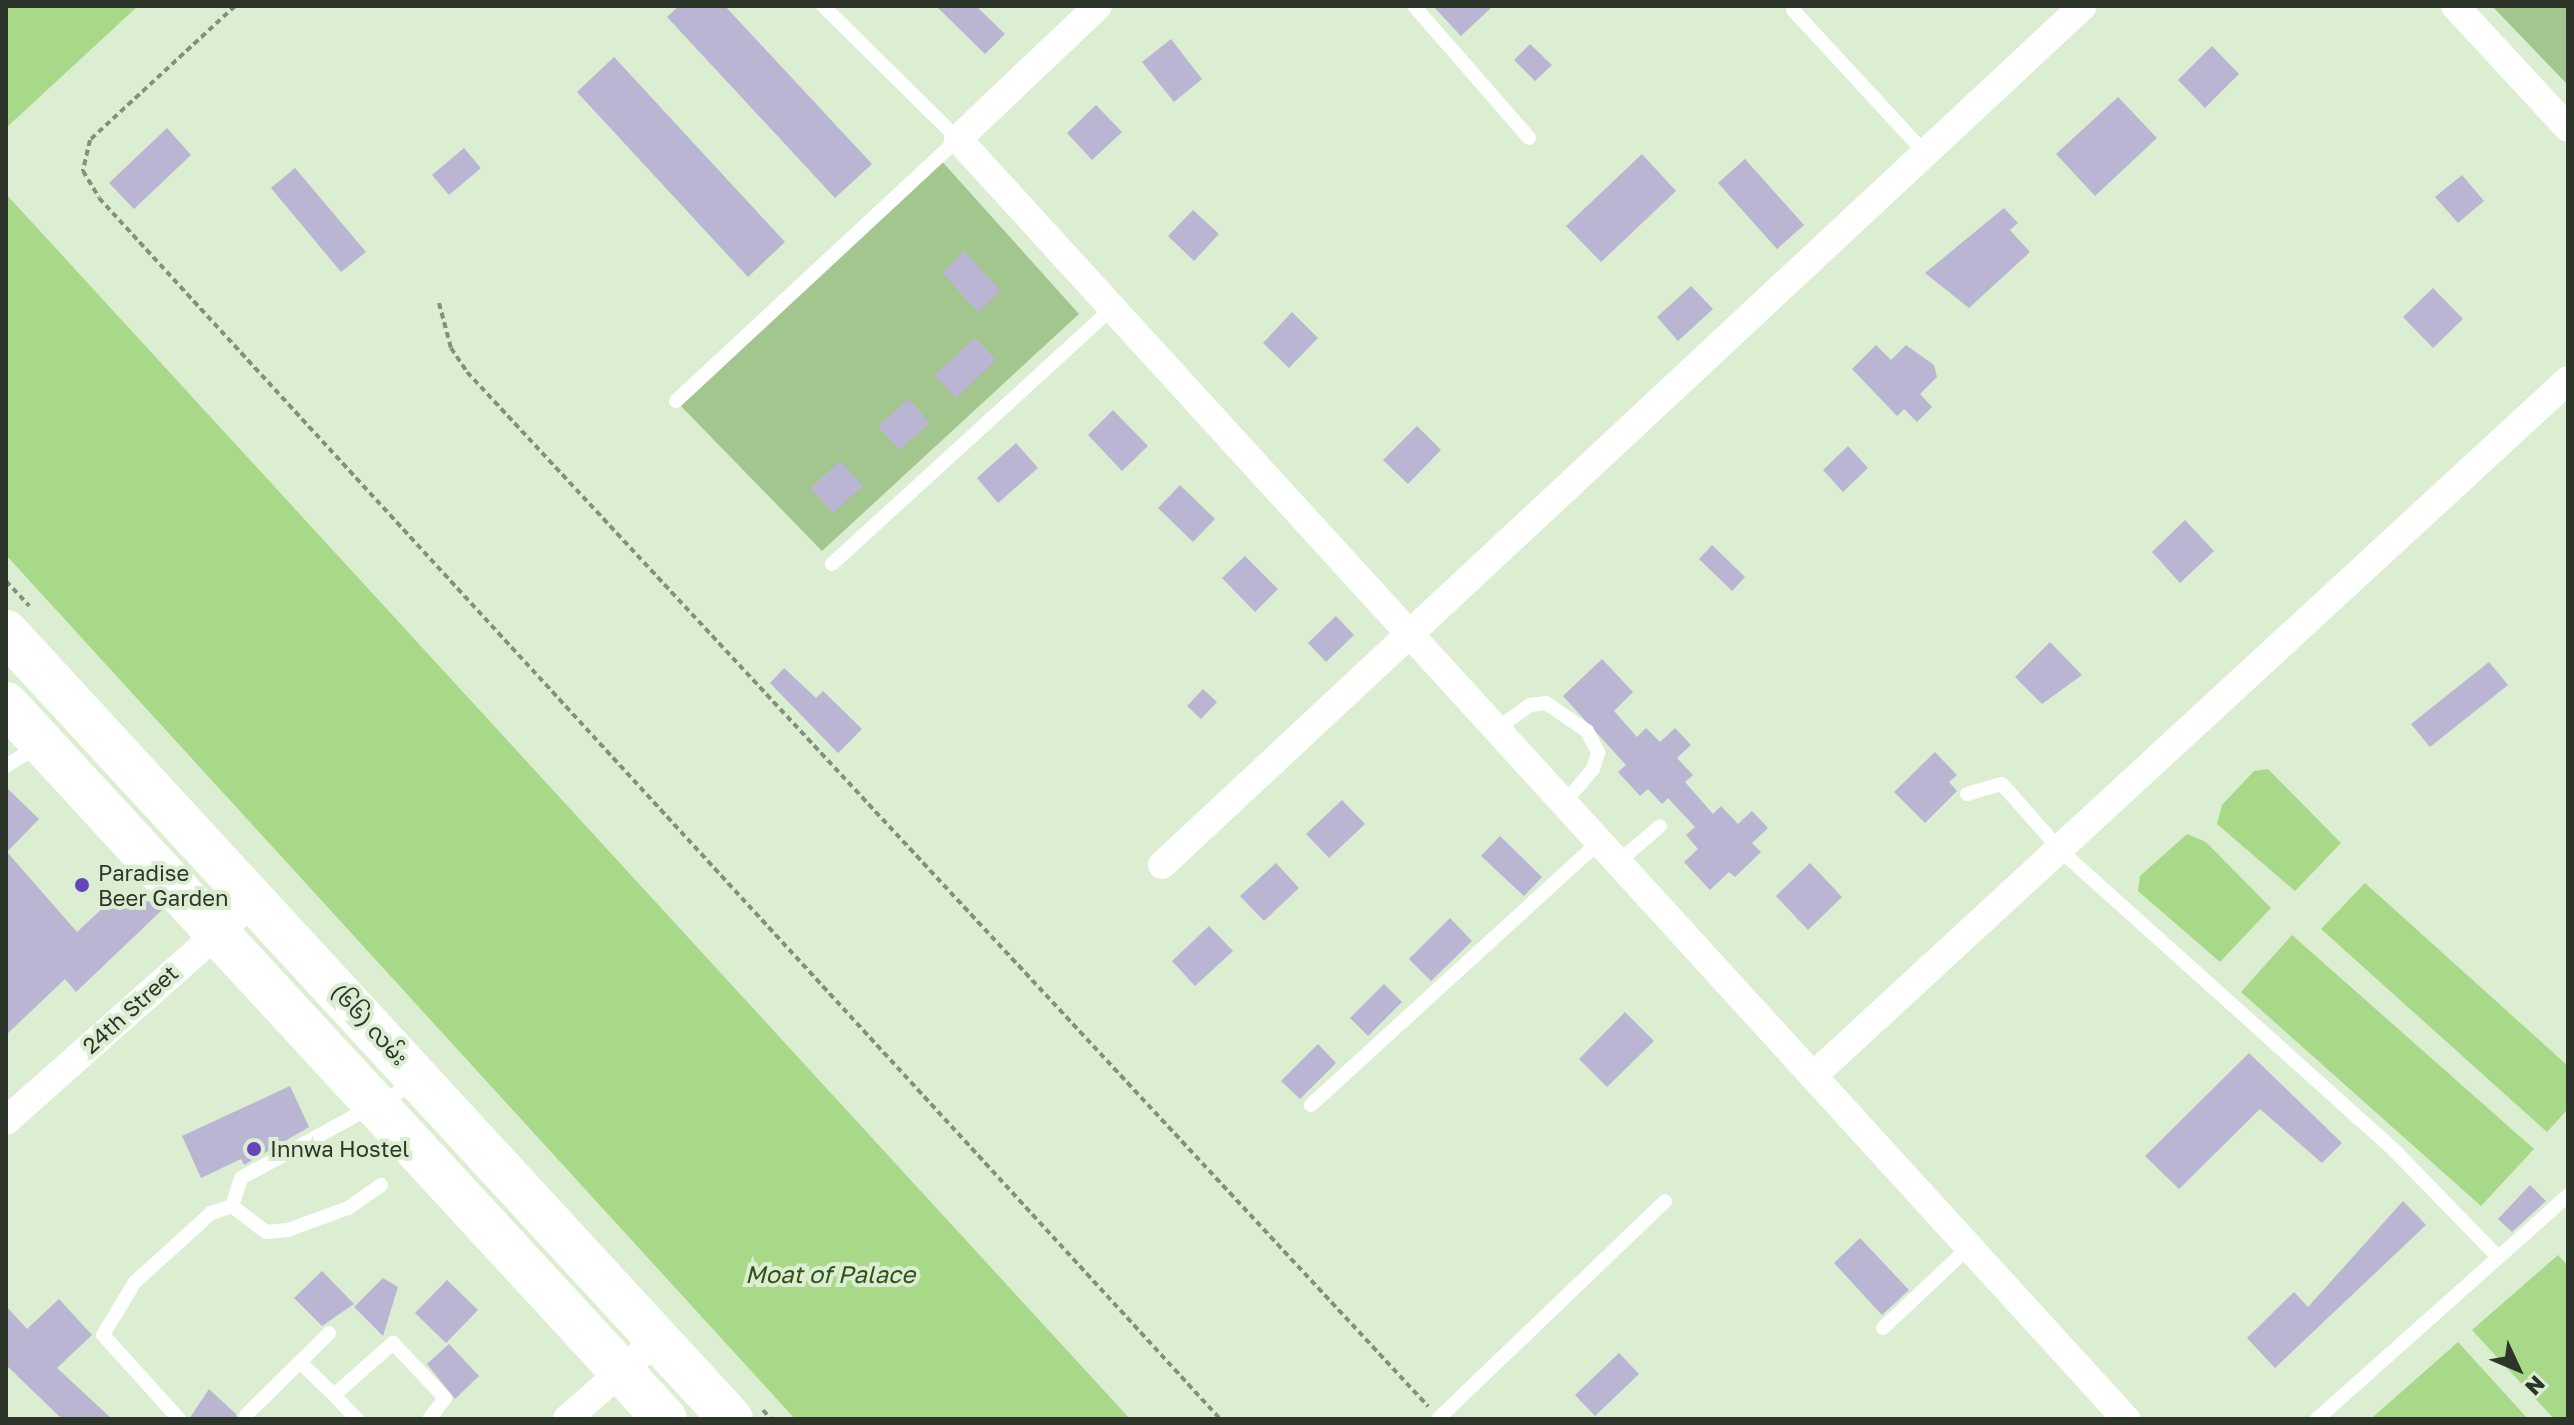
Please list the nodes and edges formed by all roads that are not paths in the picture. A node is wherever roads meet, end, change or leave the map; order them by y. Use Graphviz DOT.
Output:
graph roads {
  1 [pos="823,6"];
  2 [pos="1098,6"];
  3 [pos="1414,6"];
  4 [pos="2083,6"];
  5 [pos="2455,6"];
  6 [pos="1793,10"];
  7 [pos="2568,128"];
  8 [pos="1529,138"];
  9 [pos="958,139"];
  10 [pos="1924,152"];
  11 [pos="1112,308"];
  12 [pos="2568,380"];
  13 [pos="676,401"];
  14 [pos="832,564"];
  15 [pos="6,632"];
  16 [pos="1411,635"];
  17 [pos="6,704"];
  18 [pos="1496,729"];
  19 [pos="42,743"];
  20 [pos="6,766"];
  21 [pos="1967,794"];
  22 [pos="1564,803"];
  23 [pos="1660,826"];
  24 [pos="1608,852"];
  25 [pos="2062,852"];
  26 [pos="1162,865"];
  27 [pos="256,899"];
  28 [pos="216,932"];
  29 [pos="1813,1076"];
  30 [pos="421,1080"];
  31 [pos="1311,1105"];
  32 [pos="378,1107"];
  33 [pos="6,1121"];
  34 [pos="381,1185"];
  35 [pos="2568,1195"];
  36 [pos="1665,1201"];
  37 [pos="232,1206"];
  38 [pos="1969,1247"];
  39 [pos="2498,1257"];
  40 [pos="1883,1328"];
  41 [pos="329,1333"];
  42 [pos="657,1340"];
  43 [pos="300,1362"];
  44 [pos="622,1371"];
  45 [pos="334,1395"];
  46 [pos="246,1415"];
  47 [pos="1439,1418"];
  48 [pos="179,1419"];
  49 [pos="357,1419"];
  50 [pos="429,1419"];
  51 [pos="567,1419"];
  52 [pos="665,1419"];
  53 [pos="731,1419"];
  54 [pos="2126,1419"];
  55 [pos="2317,1419"];
  1 -- 9 [label="lane"];
  2 -- 9 [label="street"];
  3 -- 8 [label="lane"];
  4 -- 10 [label="street"];
  5 -- 7 [label="street"];
  6 -- 10 [label="lane"];
  9 -- 11 [label="street"];
  9 -- 13 [label="lane"];
  10 -- 16 [label="street"];
  11 -- 14 [label="lane"];
  11 -- 16 [label="street"];
  12 -- 25 [label="street"];
  15 -- 27 [label="main road, (၆၆) လမ်း"];
  16 -- 18 [label="street"];
  16 -- 26 [label="street"];
  17 -- 19 [label="main road"];
  18 -- 22 [label="street"];
  18 -- 22 [label="lane"];
  19 -- 20 [label="lane"];
  19 -- 28 [label="main road"];
  21 -- 25 [label="lane"];
  22 -- 24 [label="street"];
  23 -- 24 [label="lane"];
  24 -- 29 [label="street"];
  24 -- 31 [label="lane"];
  25 -- 29 [label="street"];
  25 -- 39 [label="lane"];
  27 -- 28 [label="street, 24th Street"];
  27 -- 30 [label="main road, (၆၆) လမ်း"];
  28 -- 32 [label="main road"];
  28 -- 33 [label="street, 24th Street"];
  29 -- 38 [label="street"];
  30 -- 32 [label="lane"];
  30 -- 42 [label="main road, (၆၆) လမ်း"];
  32 -- 37 [label="lane"];
  32 -- 44 [label="main road"];
  34 -- 37 [label="lane"];
  35 -- 39 [label="lane"];
  36 -- 47 [label="lane"];
  37 -- 48 [label="lane"];
  38 -- 40 [label="lane"];
  38 -- 54 [label="street"];
  39 -- 55 [label="lane"];
  41 -- 43 [label="lane"];
  42 -- 44 [label="street"];
  42 -- 53 [label="main road, (၆၆) လမ်း"];
  43 -- 45 [label="lane"];
  43 -- 46 [label="lane"];
  44 -- 51 [label="street"];
  44 -- 52 [label="main road"];
  45 -- 49 [label="lane"];
  45 -- 50 [label="lane"];
}
